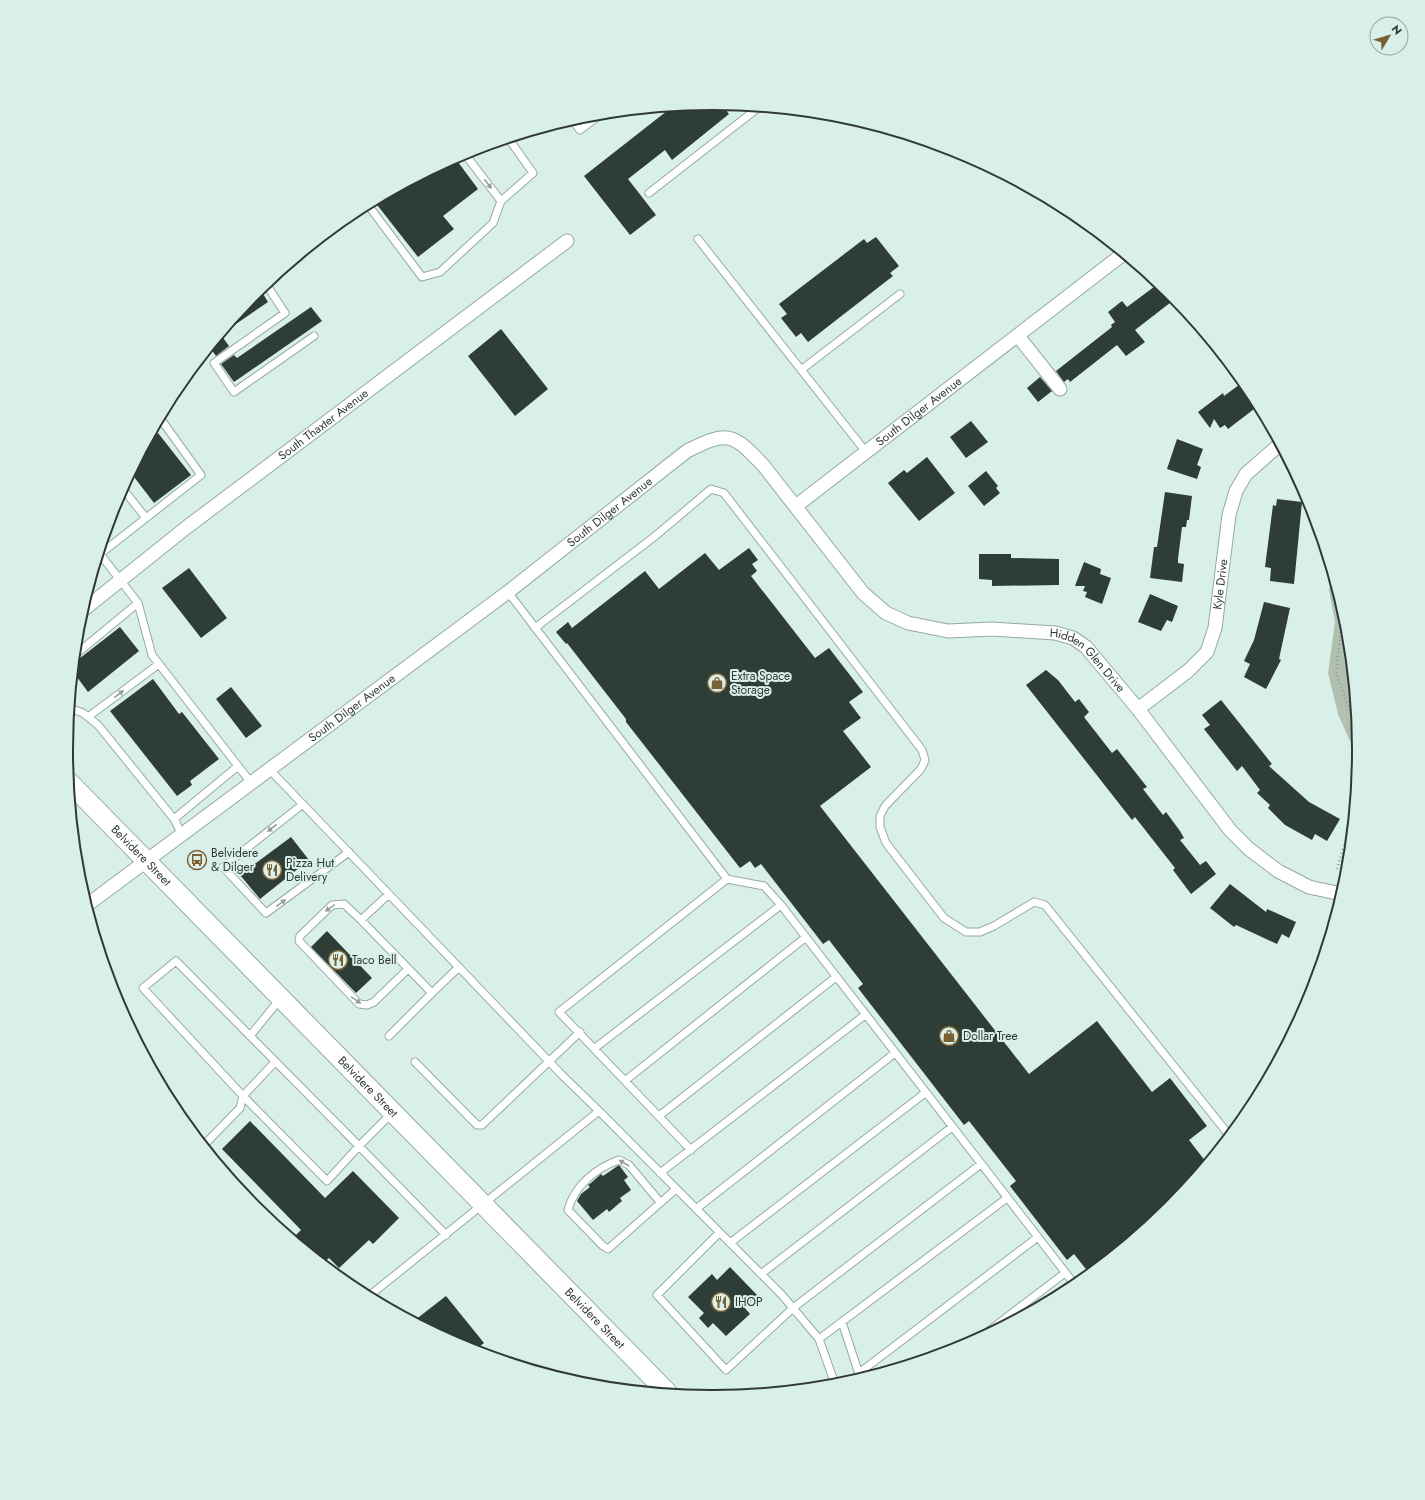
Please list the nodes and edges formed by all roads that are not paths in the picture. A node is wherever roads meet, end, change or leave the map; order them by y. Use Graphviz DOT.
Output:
graph roads {
  1 [pos="753,112"];
  2 [pos="590,123"];
  3 [pos="576,126"];
  4 [pos="511,143"];
  5 [pos="468,159"];
  6 [pos="649,193"];
  7 [pos="501,201"];
  8 [pos="371,209"];
  9 [pos="698,239"];
  10 [pos="567,241"];
  11 [pos="1119,257"];
  12 [pos="269,289"];
  13 [pos="900,294"];
  14 [pos="314,336"];
  15 [pos="1018,336"];
  16 [pos="802,370"];
  17 [pos="1060,389"];
  18 [pos="163,423"];
  19 [pos="1276,448"];
  20 [pos="866,452"];
  21 [pos="127,494"];
  22 [pos="796,506"];
  23 [pos="146,518"];
  24 [pos="105,550"];
  25 [pos="103,558"];
  26 [pos="120,581"];
  27 [pos="508,592"];
  28 [pos="138,603"];
  29 [pos="90,605"];
  30 [pos="535,628"];
  31 [pos="81,650"];
  32 [pos="159,664"];
  33 [pos="1138,708"];
  34 [pos="74,710"];
  35 [pos="88,718"];
  36 [pos="238,766"];
  37 [pos="270,770"];
  38 [pos="252,784"];
  39 [pos="74,787"];
  40 [pos="303,804"];
  41 [pos="174,819"];
  42 [pos="182,835"];
  43 [pos="349,852"];
  44 [pos="147,860"];
  45 [pos="727,879"];
  46 [pos="1336,893"];
  47 [pos="388,894"];
  48 [pos="91,902"];
  49 [pos="781,905"];
  50 [pos="361,920"];
  51 [pos="806,937"];
  52 [pos="458,967"];
  53 [pos="408,968"];
  54 [pos="836,977"];
  55 [pos="432,993"];
  56 [pos="281,998"];
  57 [pos="865,1015"];
  58 [pos="580,1032"];
  59 [pos="250,1036"];
  60 [pos="389,1036"];
  61 [pos="595,1048"];
  62 [pos="894,1053"];
  63 [pos="548,1061"];
  64 [pos="275,1062"];
  65 [pos="415,1062"];
  66 [pos="626,1080"];
  67 [pos="925,1093"];
  68 [pos="243,1096"];
  69 [pos="599,1111"];
  70 [pos="393,1112"];
  71 [pos="658,1116"];
  72 [pos="952,1127"];
  73 [pos="1226,1131"];
  74 [pos="207,1141"];
  75 [pos="359,1146"];
  76 [pos="691,1150"];
  77 [pos="981,1164"];
  78 [pos="660,1173"];
  79 [pos="676,1189"];
  80 [pos="1007,1198"];
  81 [pos="660,1202"];
  82 [pos="484,1205"];
  83 [pos="696,1209"];
  84 [pos="720,1233"];
  85 [pos="446,1235"];
  86 [pos="1038,1237"];
  87 [pos="730,1244"];
  88 [pos="1065,1273"];
  89 [pos="761,1274"];
  90 [pos="1071,1280"];
  91 [pos="374,1292"];
  92 [pos="793,1308"];
  93 [pos="1005,1319"];
  94 [pos="842,1322"];
  95 [pos="819,1339"];
  96 [pos="865,1371"];
  97 [pos="859,1372"];
  98 [pos="833,1378"];
  99 [pos="662,1387"];
  1 -- 6 [label="lane"];
  2 -- 3 [label="lane"];
  4 -- 7 [label="lane"];
  5 -- 7 [label="lane, one-way"];
  7 -- 8 [label="lane"];
  9 -- 16 [label="lane"];
  10 -- 26 [label="street, South Thaxter Avenue"];
  11 -- 15 [label="street, South Dilger Avenue"];
  12 -- 14 [label="lane"];
  13 -- 16 [label="lane"];
  15 -- 17 [label="street"];
  15 -- 20 [label="street, South Dilger Avenue"];
  16 -- 20 [label="lane"];
  18 -- 23 [label="lane"];
  19 -- 33 [label="street, Kyle Drive"];
  20 -- 22 [label="street, South Dilger Avenue"];
  21 -- 23 [label="lane"];
  22 -- 27 [label="street, South Dilger Avenue"];
  22 -- 33 [label="street, Hidden Glen Drive"];
  23 -- 24 [label="lane"];
  25 -- 26 [label="lane"];
  26 -- 28 [label="lane"];
  26 -- 29 [label="street, South Thaxter Avenue"];
  27 -- 30 [label="lane"];
  27 -- 37 [label="street, South Dilger Avenue"];
  28 -- 31 [label="lane"];
  28 -- 32 [label="lane"];
  30 -- 45 [label="lane"];
  30 -- 73 [label="lane"];
  35 -- 32 [label="lane, one-way"];
  32 -- 36 [label="lane"];
  33 -- 46 [label="street, Hidden Glen Drive"];
  34 -- 35 [label="lane"];
  35 -- 41 [label="lane"];
  36 -- 38 [label="lane"];
  36 -- 41 [label="lane"];
  37 -- 38 [label="street, South Dilger Avenue"];
  37 -- 40 [label="lane"];
  38 -- 42 [label="street, South Dilger Avenue"];
  39 -- 44 [label="main road, Belvidere Street"];
  40 -- 43 [label="lane"];
  40 -- 43 [label="lane, one-way"];
  41 -- 42 [label="lane"];
  42 -- 44 [label="street, South Dilger Avenue"];
  43 -- 47 [label="lane"];
  44 -- 48 [label="street, South Dilger Avenue"];
  44 -- 56 [label="main road, Belvidere Street"];
  45 -- 49 [label="lane"];
  45 -- 58 [label="lane"];
  47 -- 50 [label="lane"];
  47 -- 52 [label="lane"];
  49 -- 51 [label="lane"];
  49 -- 61 [label="lane"];
  50 -- 53 [label="lane"];
  50 -- 53 [label="lane, one-way"];
  51 -- 54 [label="lane"];
  51 -- 66 [label="lane"];
  52 -- 55 [label="lane"];
  52 -- 63 [label="lane"];
  53 -- 55 [label="lane"];
  54 -- 57 [label="lane"];
  54 -- 71 [label="lane"];
  55 -- 60 [label="lane"];
  56 -- 59 [label="lane"];
  56 -- 70 [label="main road, Belvidere Street"];
  57 -- 62 [label="lane"];
  57 -- 76 [label="lane"];
  58 -- 61 [label="lane"];
  58 -- 63 [label="lane"];
  59 -- 64 [label="lane"];
  59 -- 68 [label="lane"];
  61 -- 66 [label="lane"];
  62 -- 67 [label="lane"];
  62 -- 83 [label="lane"];
  63 -- 65 [label="lane"];
  63 -- 69 [label="lane"];
  64 -- 68 [label="lane"];
  64 -- 75 [label="lane"];
  66 -- 71 [label="lane"];
  67 -- 72 [label="lane"];
  67 -- 87 [label="lane"];
  68 -- 74 [label="lane"];
  68 -- 75 [label="lane"];
  69 -- 78 [label="lane"];
  69 -- 82 [label="lane"];
  70 -- 75 [label="lane"];
  70 -- 82 [label="main road, Belvidere Street"];
  71 -- 76 [label="lane"];
  72 -- 77 [label="lane"];
  72 -- 89 [label="lane"];
  75 -- 85 [label="lane"];
  76 -- 78 [label="lane"];
  77 -- 80 [label="lane"];
  77 -- 92 [label="lane"];
  78 -- 79 [label="lane"];
  79 -- 81 [label="lane"];
  79 -- 83 [label="lane"];
  80 -- 86 [label="lane"];
  80 -- 94 [label="lane"];
  81 -- 81 [label="lane, one-way"];
  82 -- 85 [label="lane"];
  82 -- 99 [label="main road, Belvidere Street"];
  83 -- 84 [label="lane"];
  84 -- 87 [label="lane"];
  84 -- 92 [label="lane"];
  85 -- 91 [label="lane"];
  86 -- 88 [label="lane"];
  86 -- 96 [label="lane"];
  87 -- 89 [label="lane"];
  88 -- 90 [label="lane"];
  88 -- 93 [label="lane"];
  89 -- 92 [label="lane"];
  92 -- 95 [label="lane"];
  94 -- 95 [label="lane"];
  94 -- 97 [label="lane"];
  95 -- 98 [label="lane"];
}
